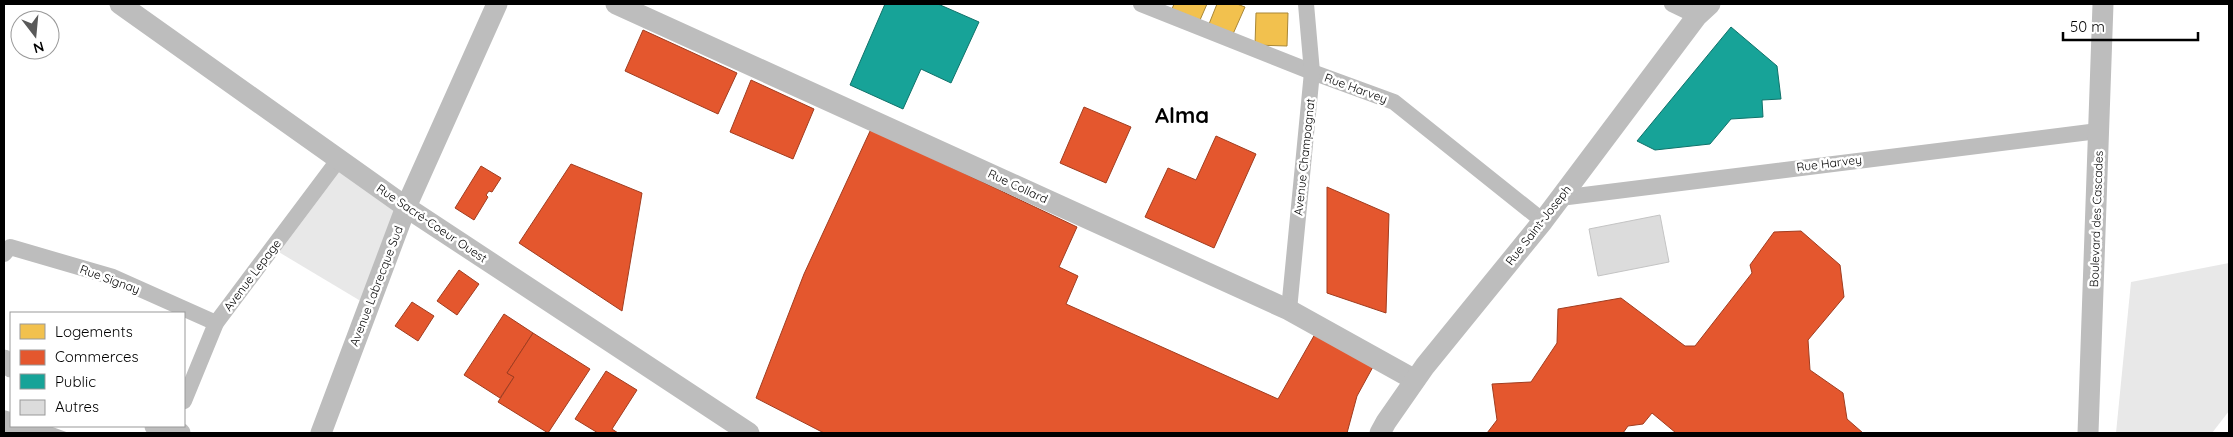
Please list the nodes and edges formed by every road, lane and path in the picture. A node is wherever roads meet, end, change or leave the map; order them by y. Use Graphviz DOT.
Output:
graph roads {
  1 [pos="120,4"];
  2 [pos="498,4"];
  3 [pos="616,4"];
  4 [pos="1141,4"];
  5 [pos="1306,4"];
  6 [pos="1672,4"];
  7 [pos="2103,4"];
  8 [pos="1704,10"];
  9 [pos="1312,72"];
  10 [pos="2098,131"];
  11 [pos="339,160"];
  12 [pos="1560,198"];
  13 [pos="406,207"];
  14 [pos="1543,221"];
  15 [pos="4,254"];
  16 [pos="1289,310"];
  17 [pos="216,323"];
  18 [pos="1415,380"];
  19 [pos="185,399"];
  20 [pos="321,433"];
  21 [pos="749,433"];
  22 [pos="1380,433"];
  23 [pos="2088,433"];
  1 -- 11 [label="street, Rue Sacré-Coeur Ouest"];
  2 -- 13 [label="street, Avenue Labrecque Sud"];
  3 -- 16 [label="street, Rue Collard"];
  4 -- 9 [label="street, Rue Harvey"];
  5 -- 9 [label="street, Avenue Champagnat"];
  6 -- 8 [label="street"];
  7 -- 10 [label="street, Boulevard des Cascades"];
  8 -- 12 [label="street, Rue Saint-Joseph"];
  9 -- 14 [label="street, Rue Harvey"];
  9 -- 16 [label="street, Avenue Champagnat"];
  10 -- 12 [label="street, Rue Harvey"];
  10 -- 23 [label="street, Boulevard des Cascades"];
  11 -- 13 [label="street, Rue Sacré-Coeur Ouest"];
  11 -- 17 [label="street, Avenue Lepage"];
  12 -- 14 [label="street, Rue Saint-Joseph"];
  13 -- 20 [label="street, Avenue Labrecque Sud"];
  13 -- 21 [label="street, Rue Sacré-Coeur Ouest"];
  14 -- 18 [label="street, Rue Saint-Joseph"];
  15 -- 17 [label="street, Rue Signay"];
  16 -- 18 [label="street, Rue Collard"];
  17 -- 19 [label="street, Avenue Lepage"];
  18 -- 22 [label="street, Rue Saint-Joseph"];
}
